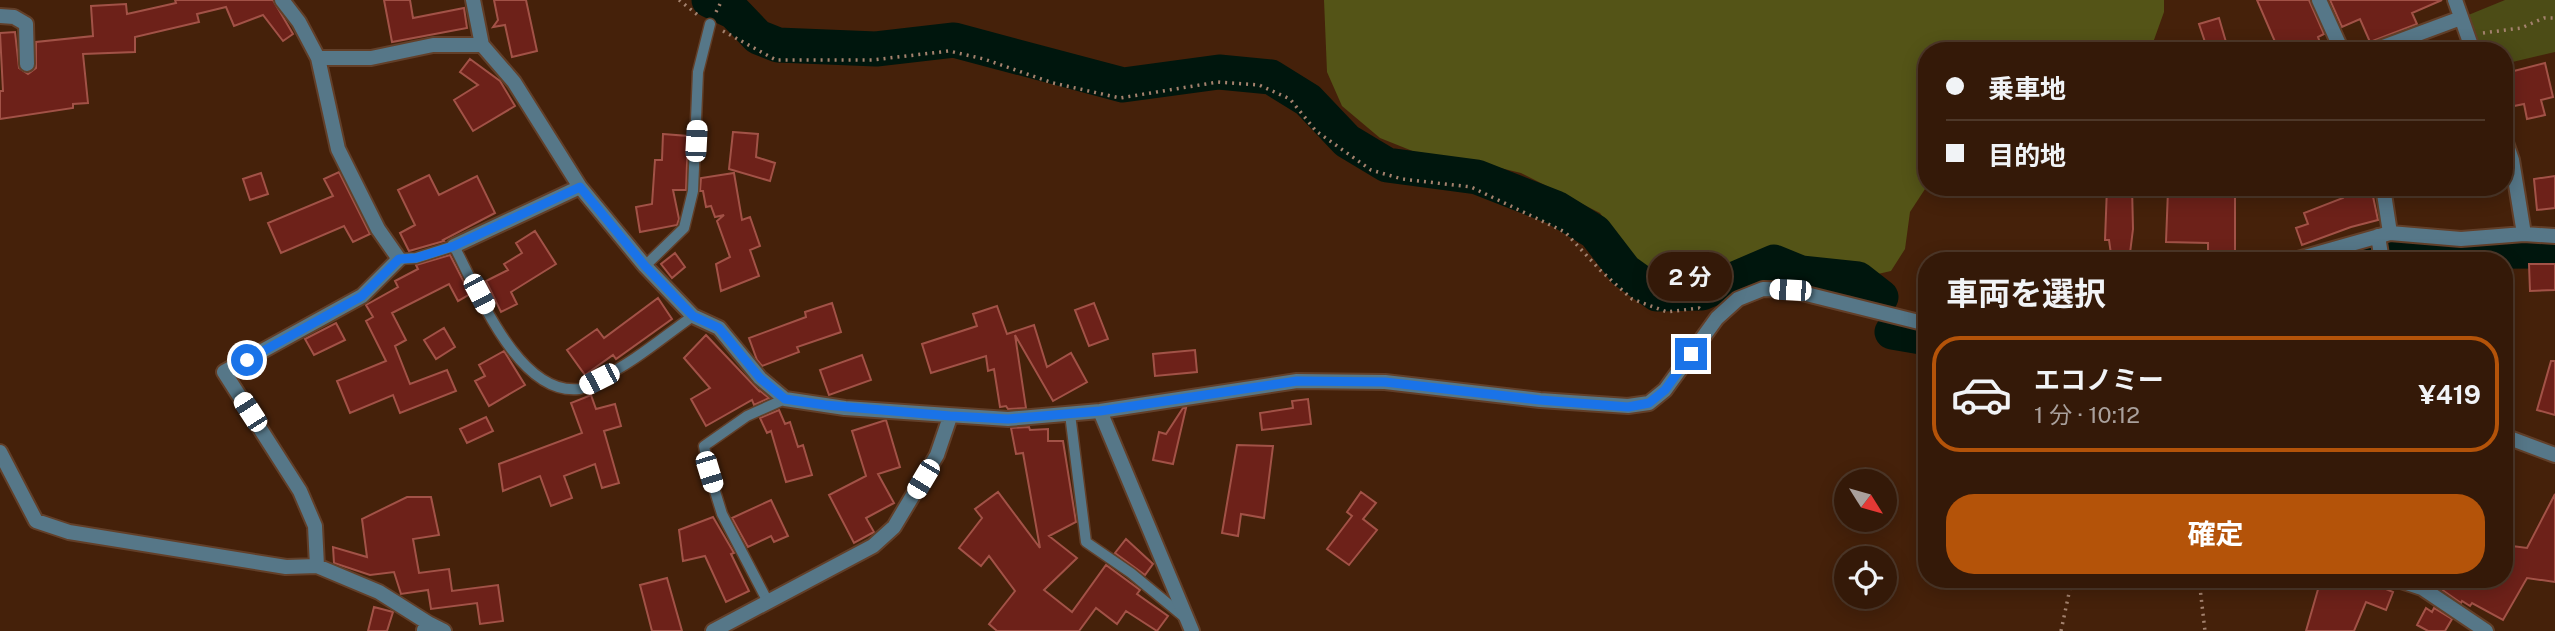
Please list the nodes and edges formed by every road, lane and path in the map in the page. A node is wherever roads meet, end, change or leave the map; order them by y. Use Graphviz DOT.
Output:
graph roads {
  1 [pos="282,0"];
  2 [pos="473,0"];
  3 [pos="679,0"];
  4 [pos="2319,0"];
  5 [pos="2455,0"];
  6 [pos="0,16"];
  7 [pos="2461,18"];
  8 [pos="2555,18"];
  9 [pos="710,24"];
  10 [pos="2338,42"];
  11 [pos="2396,42"];
  12 [pos="2470,42"];
  13 [pos="2474,42"];
  14 [pos="482,45"];
  15 [pos="318,58"];
  16 [pos="27,64"];
  17 [pos="2513,166"];
  18 [pos="580,187"];
  19 [pos="2382,196"];
  20 [pos="2524,234"];
  21 [pos="2382,235"];
  22 [pos="2555,236"];
  23 [pos="454,246"];
  24 [pos="2322,252"];
  25 [pos="2382,252"];
  26 [pos="399,259"];
  27 [pos="645,266"];
  28 [pos="693,316"];
  29 [pos="1717,318"];
  30 [pos="1918,322"];
  31 [pos="785,399"];
  32 [pos="1100,411"];
  33 [pos="1070,414"];
  34 [pos="950,416"];
  35 [pos="2513,439"];
  36 [pos="0,452"];
  37 [pos="2555,455"];
  38 [pos="317,566"];
  39 [pos="2070,588"];
  40 [pos="2200,588"];
  41 [pos="2422,588"];
  42 [pos="768,602"];
  43 [pos="1189,625"];
  44 [pos="426,627"];
  45 [pos="444,631"];
  46 [pos="713,631"];
  47 [pos="2061,631"];
  48 [pos="2205,631"];
  49 [pos="2486,631"];
  1 -- 15 [label="street"];
  2 -- 14 [label="street"];
  3 -- 9 [label="path"];
  4 -- 10 [label="street"];
  5 -- 7 [label="street"];
  6 -- 16 [label="street"];
  7 -- 11 [label="street"];
  7 -- 12 [label="street"];
  8 -- 13 [label="path"];
  9 -- 27 [label="lane"];
  9 -- 29 [label="path"];
  14 -- 15 [label="street"];
  14 -- 18 [label="street"];
  15 -- 26 [label="street"];
  17 -- 20 [label="street"];
  18 -- 23 [label="street"];
  18 -- 27 [label="street"];
  19 -- 21 [label="street"];
  20 -- 21 [label="street"];
  20 -- 22 [label="street"];
  21 -- 24 [label="street"];
  21 -- 25 [label="street"];
  23 -- 26 [label="lane"];
  23 -- 28 [label="lane"];
  26 -- 38 [label="street"];
  27 -- 28 [label="street"];
  28 -- 31 [label="street"];
  29 -- 30 [label="street"];
  29 -- 32 [label="street"];
  31 -- 34 [label="street"];
  31 -- 42 [label="lane"];
  32 -- 33 [label="street"];
  32 -- 43 [label="street"];
  33 -- 34 [label="street"];
  33 -- 43 [label="lane"];
  34 -- 42 [label="street"];
  35 -- 37 [label="street"];
  36 -- 38 [label="street"];
  38 -- 44 [label="street"];
  39 -- 47 [label="path"];
  40 -- 48 [label="path"];
  41 -- 49 [label="street"];
  42 -- 46 [label="street"];
  44 -- 45 [label="street"];
}
